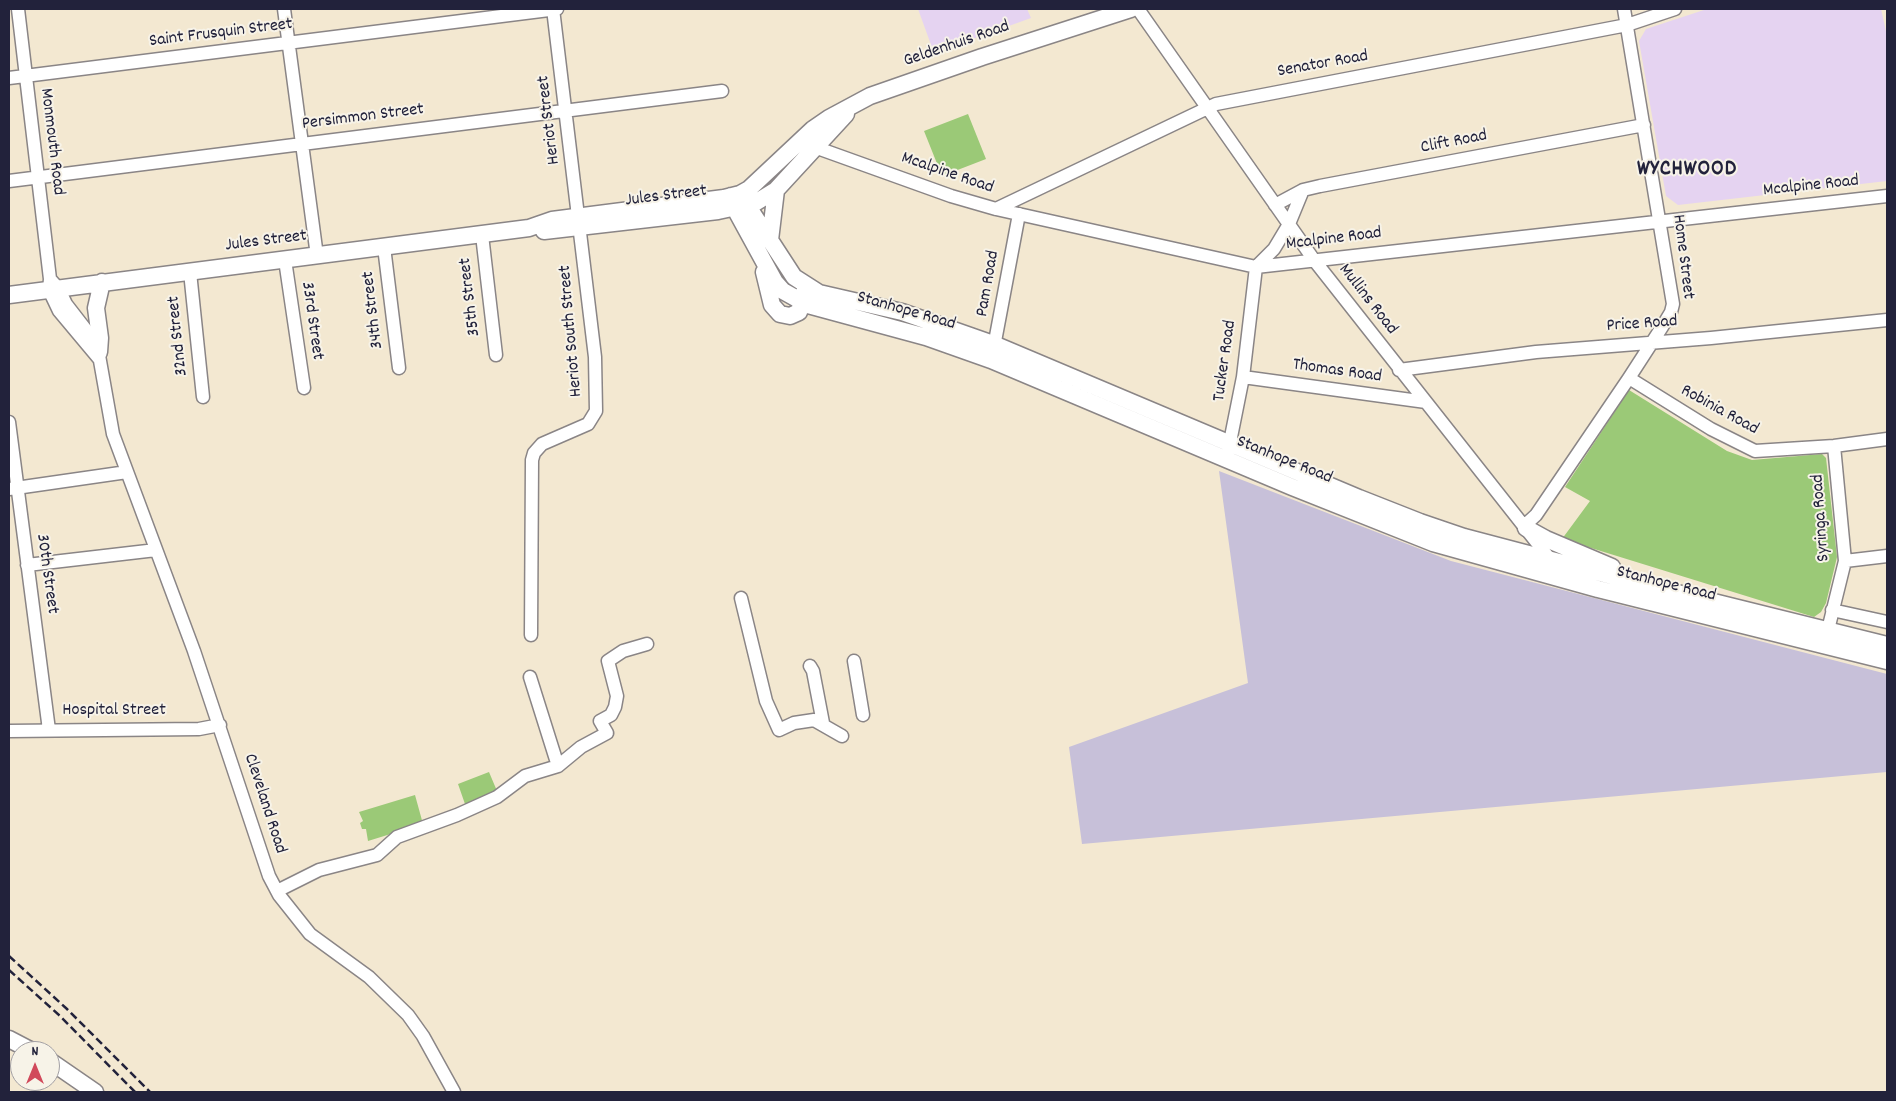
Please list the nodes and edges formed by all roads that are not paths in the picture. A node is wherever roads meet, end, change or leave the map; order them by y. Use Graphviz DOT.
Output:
graph roads {
  1 [pos="18,9"];
  2 [pos="284,9"];
  3 [pos="554,9"];
  4 [pos="1131,9"];
  5 [pos="1138,9"];
  6 [pos="1624,9"];
  7 [pos="1675,9"];
  8 [pos="1627,25"];
  9 [pos="288,43"];
  10 [pos="25,76"];
  11 [pos="9,78"];
  12 [pos="722,91"];
  13 [pos="854,105"];
  14 [pos="1205,107"];
  15 [pos="567,111"];
  16 [pos="1644,125"];
  17 [pos="800,141"];
  18 [pos="301,143"];
  19 [pos="816,148"];
  20 [pos="38,177"];
  21 [pos="9,181"];
  22 [pos="776,190"];
  23 [pos="1303,190"];
  24 [pos="1887,196"];
  25 [pos="738,200"];
  26 [pos="1275,205"];
  27 [pos="996,209"];
  28 [pos="1019,214"];
  29 [pos="1661,221"];
  30 [pos="580,222"];
  31 [pos="1289,224"];
  32 [pos="482,234"];
  33 [pos="770,240"];
  34 [pos="384,248"];
  35 [pos="317,256"];
  36 [pos="285,260"];
  37 [pos="1314,260"];
  38 [pos="1256,267"];
  39 [pos="190,272"];
  40 [pos="102,282"];
  41 [pos="53,286"];
  42 [pos="804,286"];
  43 [pos="9,295"];
  44 [pos="803,302"];
  45 [pos="1887,320"];
  46 [pos="934,322"];
  47 [pos="926,337"];
  48 [pos="1651,342"];
  49 [pos="993,352"];
  50 [pos="496,355"];
  51 [pos="100,356"];
  52 [pos="398,368"];
  53 [pos="1399,370"];
  54 [pos="1243,377"];
  55 [pos="1628,378"];
  56 [pos="304,388"];
  57 [pos="203,397"];
  58 [pos="1426,402"];
  59 [pos="9,422"];
  60 [pos="1887,439"];
  61 [pos="1834,446"];
  62 [pos="1228,452"];
  63 [pos="128,472"];
  64 [pos="13,488"];
  65 [pos="1525,527"];
  66 [pos="1498,545"];
  67 [pos="156,550"];
  68 [pos="1887,556"];
  69 [pos="1551,559"];
  70 [pos="1845,561"];
  71 [pos="27,565"];
  72 [pos="1563,579"];
  73 [pos="1669,591"];
  74 [pos="741,598"];
  75 [pos="1832,610"];
  76 [pos="1887,622"];
  77 [pos="531,635"];
  78 [pos="1826,638"];
  79 [pos="648,644"];
  80 [pos="1887,645"];
  81 [pos="854,661"];
  82 [pos="1887,661"];
  83 [pos="810,666"];
  84 [pos="530,677"];
  85 [pos="863,715"];
  86 [pos="823,724"];
  87 [pos="220,725"];
  88 [pos="49,730"];
  89 [pos="9,731"];
  90 [pos="842,736"];
  91 [pos="558,766"];
  92 [pos="277,891"];
  93 [pos="60,1067"];
  94 [pos="95,1092"];
  95 [pos="454,1092"];
  1 -- 10 [label="street, Monmouth Road"];
  2 -- 9 [label="street"];
  3 -- 9 [label="street, Saint Frusquin Street"];
  3 -- 15 [label="street, Heriot Street"];
  4 -- 13 [label="main road, Geldenhuis Road"];
  5 -- 14 [label="street, Mullins Road"];
  6 -- 8 [label="street, Home Street"];
  7 -- 8 [label="street, Senator Road"];
  8 -- 14 [label="street, Senator Road"];
  8 -- 16 [label="street, Home Street"];
  9 -- 10 [label="street, Saint Frusquin Street"];
  9 -- 18 [label="street"];
  10 -- 11 [label="street, Saint Frusquin Street"];
  10 -- 20 [label="street, Monmouth Road"];
  12 -- 15 [label="street, Persimmon Street"];
  13 -- 17 [label="main road, Geldenhuis Road"];
  13 -- 19 [label="main road, Geldenhuis Road"];
  14 -- 26 [label="street, Mullins Road"];
  14 -- 27 [label="street, Senator Road"];
  15 -- 18 [label="street, Persimmon Street"];
  15 -- 30 [label="street, Heriot Street"];
  16 -- 23 [label="street, Clift Road"];
  16 -- 29 [label="street, Home Street"];
  17 -- 19 [label="street, Mcalpine Road"];
  17 -- 25 [label="main road, Geldenhuis Road"];
  18 -- 20 [label="street, Persimmon Street"];
  18 -- 35 [label="street"];
  19 -- 22 [label="main road, Geldenhuis Road"];
  19 -- 27 [label="street, Mcalpine Road"];
  20 -- 21 [label="street, Persimmon Street"];
  20 -- 41 [label="street, Monmouth Road"];
  22 -- 25 [label="main road, Geldenhuis Road"];
  22 -- 33 [label="main road"];
  23 -- 26 [label="street, Clift Road"];
  23 -- 31 [label="street"];
  24 -- 29 [label="street, Mcalpine Road"];
  25 -- 30 [label="main road, Jules Street"];
  25 -- 33 [label="main road, Stanhope Road"];
  25 -- 44 [label="main road, Stanhope Road"];
  26 -- 31 [label="street, Mullins Road"];
  27 -- 28 [label="street, Mcalpine Road"];
  28 -- 38 [label="street, Mcalpine Road"];
  28 -- 49 [label="street, Pam Road"];
  29 -- 37 [label="street, Mcalpine Road"];
  29 -- 48 [label="street, Home Street"];
  30 -- 32 [label="main road, Jules Street"];
  30 -- 77 [label="street, Heriot South Street"];
  31 -- 37 [label="street, Mullins Road"];
  31 -- 38 [label="street"];
  32 -- 34 [label="main road, Jules Street"];
  32 -- 50 [label="street, 35th Street"];
  33 -- 42 [label="main road, Stanhope Road"];
  34 -- 35 [label="main road, Jules Street"];
  34 -- 52 [label="street, 34th Street"];
  35 -- 36 [label="main road, Jules Street"];
  36 -- 39 [label="main road, Jules Street"];
  36 -- 56 [label="street, 33rd Street"];
  37 -- 38 [label="street, Mcalpine Road"];
  37 -- 53 [label="street, Mullins Road"];
  38 -- 54 [label="street, Tucker Road"];
  39 -- 40 [label="main road, Jules Street"];
  39 -- 57 [label="street, 32nd Street"];
  40 -- 41 [label="main road, Jules Street"];
  40 -- 51 [label="main road"];
  41 -- 43 [label="main road, Jules Street"];
  41 -- 51 [label="street, Cleveland Road"];
  42 -- 44 [label="main road"];
  42 -- 46 [label="main road, Stanhope Road"];
  44 -- 47 [label="main road, Stanhope Road"];
  45 -- 48 [label="street, Price Road"];
  46 -- 47 [label="main road"];
  46 -- 49 [label="main road, Stanhope Road"];
  47 -- 49 [label="main road, Stanhope Road"];
  48 -- 53 [label="street, Price Road"];
  48 -- 55 [label="street, Home Street"];
  49 -- 62 [label="main road, Stanhope Road"];
  51 -- 63 [label="street, Cleveland Road"];
  53 -- 58 [label="street, Mullins Road"];
  54 -- 58 [label="street, Thomas Road"];
  54 -- 62 [label="street, Tucker Road"];
  55 -- 61 [label="street, Robinia Road"];
  55 -- 65 [label="street, Home Street"];
  58 -- 65 [label="street, Mullins Road"];
  59 -- 64 [label="street, 30th Street"];
  60 -- 61 [label="street, Robinia Road"];
  61 -- 70 [label="street, Syringa Road"];
  62 -- 66 [label="main road, Stanhope Road"];
  62 -- 72 [label="main road, Stanhope Road"];
  63 -- 64 [label="street"];
  63 -- 67 [label="street, Cleveland Road"];
  64 -- 71 [label="street, 30th Street"];
  65 -- 66 [label="main road"];
  65 -- 69 [label="street, Mullins Road"];
  65 -- 73 [label="main road"];
  66 -- 69 [label="main road, Stanhope Road"];
  67 -- 71 [label="street"];
  67 -- 87 [label="street, Cleveland Road"];
  68 -- 70 [label="street"];
  69 -- 72 [label="street, Mullins Road"];
  69 -- 73 [label="main road, Stanhope Road"];
  70 -- 75 [label="street, Syringa Road"];
  71 -- 88 [label="street, 30th Street"];
  72 -- 78 [label="main road, Stanhope Road"];
  73 -- 78 [label="main road, Stanhope Road"];
  74 -- 86 [label="street"];
  75 -- 76 [label="street"];
  75 -- 78 [label="street, Syringa Road"];
  78 -- 80 [label="main road, Stanhope Road"];
  78 -- 82 [label="main road, Stanhope Road"];
  79 -- 91 [label="street"];
  81 -- 85 [label="street"];
  83 -- 86 [label="street"];
  84 -- 91 [label="street"];
  86 -- 90 [label="street"];
  87 -- 88 [label="street, Hospital Street"];
  87 -- 92 [label="street, Cleveland Road"];
  88 -- 89 [label="street, Hospital Street"];
  91 -- 92 [label="street"];
  92 -- 95 [label="street, Cleveland Road"];
  93 -- 94 [label="main road"];
}
